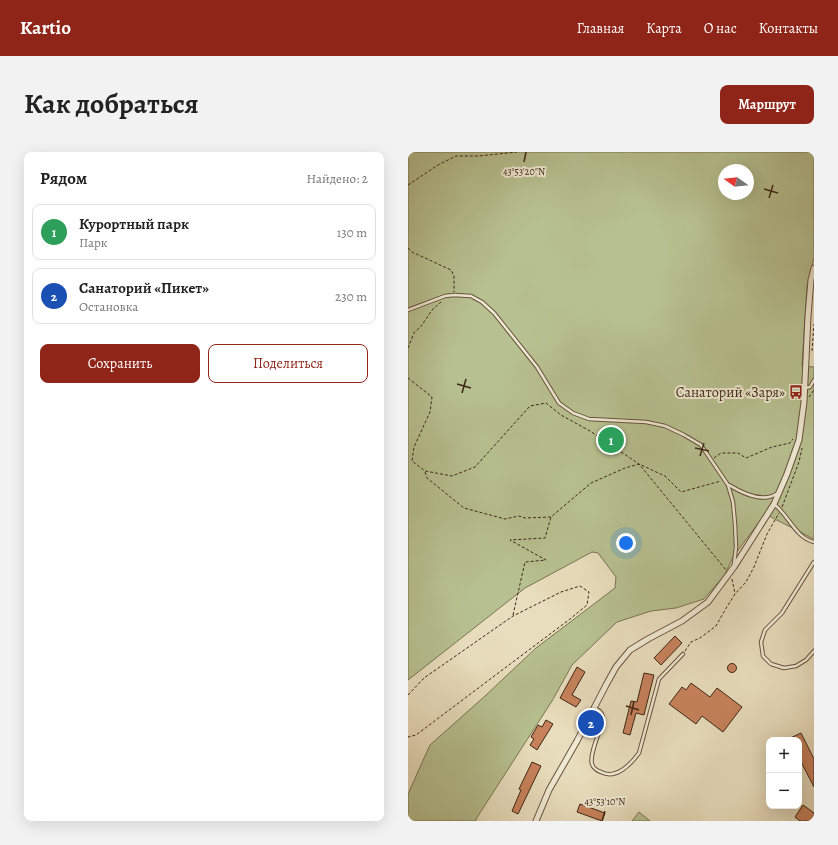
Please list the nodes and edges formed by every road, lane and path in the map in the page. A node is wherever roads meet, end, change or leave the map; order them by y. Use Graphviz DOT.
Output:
graph roads {
  1 [pos="517,152"];
  2 [pos="408,185"];
  3 [pos="408,248"];
  4 [pos="814,268"];
  5 [pos="454,295"];
  6 [pos="445,296"];
  7 [pos="408,310"];
  8 [pos="408,348"];
  9 [pos="408,378"];
  10 [pos="814,380"];
  11 [pos="805,388"];
  12 [pos="814,390"];
  13 [pos="808,399"];
  14 [pos="796,435"];
  15 [pos="712,460"];
  16 [pos="639,464"];
  17 [pos="425,471"];
  18 [pos="725,480"];
  19 [pos="728,485"];
  20 [pos="780,491"];
  21 [pos="774,504"];
  22 [pos="551,517"];
  23 [pos="814,542"];
  24 [pos="814,562"];
  25 [pos="734,567"];
  26 [pos="729,574"];
  27 [pos="513,616"];
  28 [pos="814,651"];
  29 [pos="683,654"];
  30 [pos="408,695"];
  31 [pos="595,707"];
  32 [pos="408,737"];
  33 [pos="536,821"];
  1 -- 2 [label="path"];
  3 -- 5 [label="path"];
  4 -- 11 [label="street"];
  5 -- 6 [label="lane"];
  5 -- 15 [label="lane"];
  6 -- 7 [label="lane"];
  6 -- 8 [label="path"];
  9 -- 17 [label="path"];
  10 -- 11 [label="lane"];
  11 -- 20 [label="street"];
  12 -- 13 [label="path"];
  14 -- 15 [label="path"];
  15 -- 18 [label="lane"];
  16 -- 17 [label="path"];
  16 -- 18 [label="path"];
  16 -- 22 [label="path"];
  16 -- 26 [label="path"];
  17 -- 22 [label="path"];
  18 -- 19 [label="lane"];
  19 -- 20 [label="lane"];
  19 -- 25 [label="lane"];
  20 -- 21 [label="street"];
  21 -- 23 [label="lane"];
  21 -- 25 [label="street"];
  22 -- 27 [label="path"];
  24 -- 28 [label="lane"];
  25 -- 26 [label="street"];
  26 -- 29 [label="path"];
  26 -- 31 [label="street"];
  27 -- 30 [label="path"];
  27 -- 32 [label="path"];
  29 -- 31 [label="lane"];
  31 -- 33 [label="street"];
}
